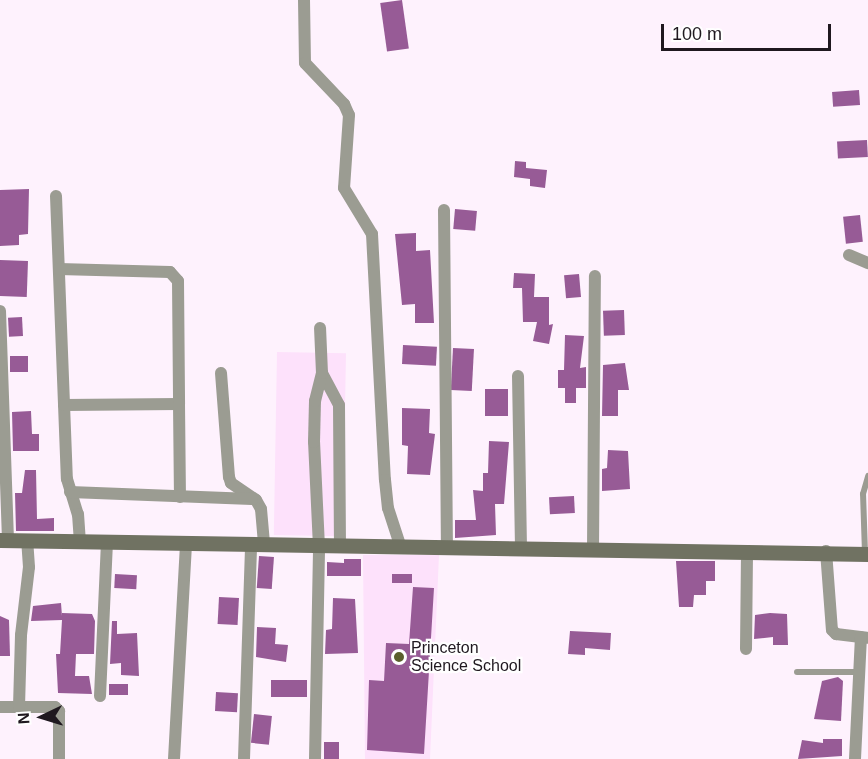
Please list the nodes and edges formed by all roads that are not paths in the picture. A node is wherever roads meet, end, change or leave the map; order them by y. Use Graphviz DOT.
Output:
graph roads {
  1 [pos="304,0"];
  2 [pos="56,196"];
  3 [pos="444,210"];
  4 [pos="849,255"];
  5 [pos="868,263"];
  6 [pos="59,269"];
  7 [pos="595,276"];
  8 [pos="0,311"];
  9 [pos="320,328"];
  10 [pos="322,372"];
  11 [pos="221,373"];
  12 [pos="518,376"];
  13 [pos="179,404"];
  14 [pos="64,405"];
  15 [pos="868,476"];
  16 [pos="70,492"];
  17 [pos="180,496"];
  18 [pos="256,500"];
  19 [pos="4,540"];
  20 [pos="27,540"];
  21 [pos="80,541"];
  22 [pos="107,542"];
  23 [pos="186,542"];
  24 [pos="258,543"];
  25 [pos="319,547"];
  26 [pos="340,547"];
  27 [pos="401,548"];
  28 [pos="447,548"];
  29 [pos="521,549"];
  30 [pos="593,549"];
  31 [pos="747,551"];
  32 [pos="826,551"];
  33 [pos="867,553"];
  34 [pos="865,638"];
  35 [pos="746,649"];
  36 [pos="797,672"];
  37 [pos="859,672"];
  38 [pos="100,696"];
  39 [pos="0,707"];
  40 [pos="19,707"];
  41 [pos="860,752"];
  42 [pos="58,759"];
  43 [pos="174,759"];
  44 [pos="244,759"];
  45 [pos="315,759"];
  1 -- 27 [label="street"];
  2 -- 6 [label="street"];
  3 -- 28 [label="street"];
  4 -- 5 [label="street"];
  6 -- 13 [label="street"];
  6 -- 14 [label="street"];
  7 -- 30 [label="street"];
  8 -- 19 [label="street"];
  9 -- 10 [label="street"];
  10 -- 25 [label="street"];
  10 -- 26 [label="street"];
  11 -- 18 [label="street"];
  12 -- 29 [label="street"];
  13 -- 14 [label="street"];
  13 -- 17 [label="street"];
  14 -- 16 [label="street"];
  15 -- 33 [label="lane"];
  16 -- 17 [label="street"];
  16 -- 21 [label="street"];
  17 -- 18 [label="street"];
  18 -- 24 [label="street"];
  19 -- 20 [label="street"];
  20 -- 21 [label="street"];
  20 -- 40 [label="street"];
  21 -- 22 [label="street"];
  22 -- 23 [label="street"];
  22 -- 38 [label="street"];
  23 -- 24 [label="street"];
  23 -- 43 [label="street"];
  24 -- 25 [label="street"];
  24 -- 44 [label="street"];
  25 -- 26 [label="street"];
  25 -- 45 [label="street"];
  26 -- 27 [label="street"];
  27 -- 28 [label="street"];
  28 -- 29 [label="street"];
  29 -- 30 [label="street"];
  30 -- 31 [label="street"];
  31 -- 32 [label="street"];
  31 -- 35 [label="street"];
  32 -- 33 [label="street"];
  32 -- 34 [label="street"];
  34 -- 37 [label="street"];
  36 -- 37 [label="lane"];
  37 -- 41 [label="street"];
  39 -- 40 [label="street"];
  40 -- 42 [label="street"];
}
